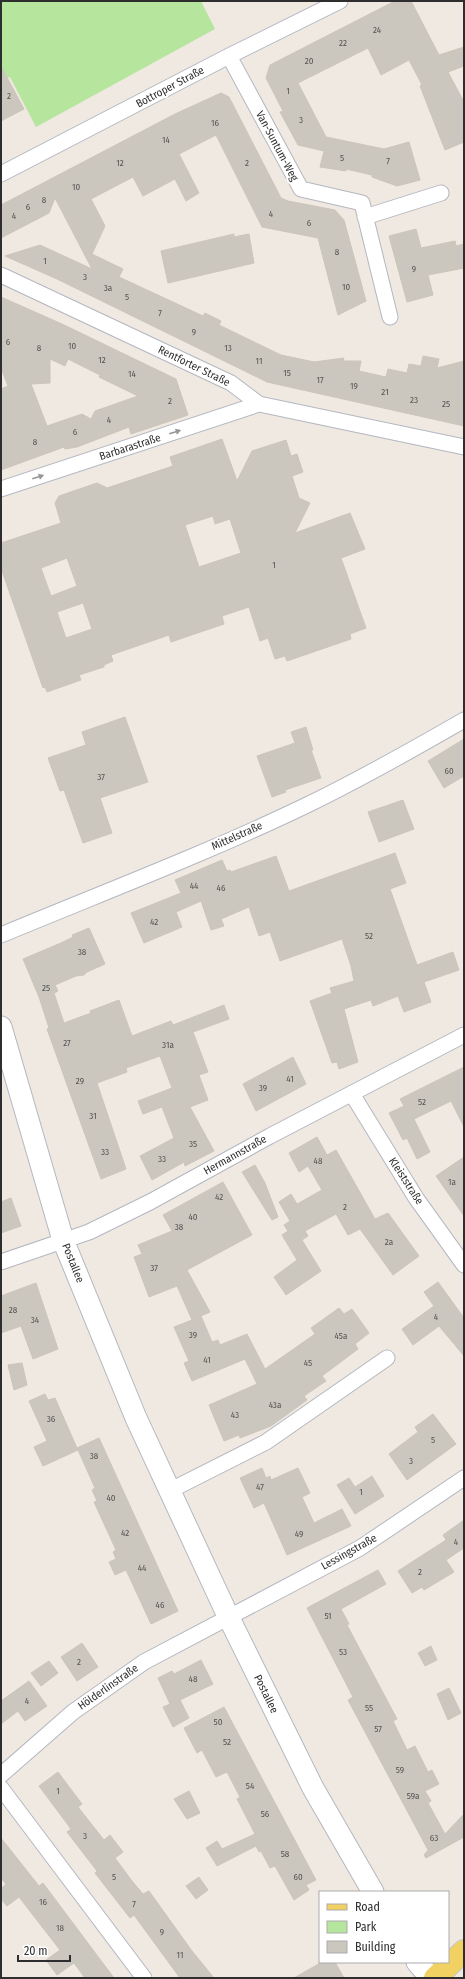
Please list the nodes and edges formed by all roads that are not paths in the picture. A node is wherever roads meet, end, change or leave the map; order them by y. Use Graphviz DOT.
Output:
graph roads {
  1 [pos="340,1"];
  2 [pos="229,56"];
  3 [pos="1,174"];
  4 [pos="441,193"];
  5 [pos="365,217"];
  6 [pos="1,275"];
  7 [pos="390,317"];
  8 [pos="259,404"];
  9 [pos="464,447"];
  10 [pos="1,489"];
  11 [pos="464,720"];
  12 [pos="1,936"];
  13 [pos="1,1027"];
  14 [pos="464,1035"];
  15 [pos="352,1094"];
  16 [pos="63,1240"];
  17 [pos="1,1262"];
  18 [pos="464,1264"];
  19 [pos="387,1358"];
  20 [pos="464,1478"];
  21 [pos="169,1491"];
  22 [pos="228,1616"];
  23 [pos="1,1775"];
  24 [pos="1,1788"];
  25 [pos="371,1891"];
  26 [pos="464,1951"];
  27 [pos="418,1963"];
  28 [pos="144,1978"];
  29 [pos="431,1978"];
  30 [pos="435,1978"];
  1 -- 2 [label="street, Bottroper Straße"];
  2 -- 3 [label="street, Bottroper Straße"];
  2 -- 5 [label="street, Van-Suntum-Weg"];
  4 -- 5 [label="street"];
  5 -- 7 [label="street, Van-Suntum-Weg"];
  6 -- 8 [label="street, Rentforter Straße"];
  8 -- 9 [label="street, Rentforter Straße"];
  10 -- 8 [label="street, Barbarastraße, one-way"];
  11 -- 12 [label="street, Mittelstraße"];
  13 -- 16 [label="street, Postallee"];
  14 -- 15 [label="street, Hermannstraße"];
  15 -- 16 [label="street, Hermannstraße"];
  15 -- 18 [label="street, Kleiststraße"];
  16 -- 17 [label="street, Hermannstraße"];
  16 -- 21 [label="street, Postallee"];
  19 -- 21 [label="street"];
  20 -- 22 [label="street, Lessingstraße"];
  21 -- 22 [label="street, Postallee"];
  22 -- 23 [label="street, Hölderlinstraße"];
  22 -- 25 [label="street, Postallee"];
  24 -- 28 [label="street"];
  26 -- 30 [label="main road"];
  27 -- 29 [label="street"];
}
